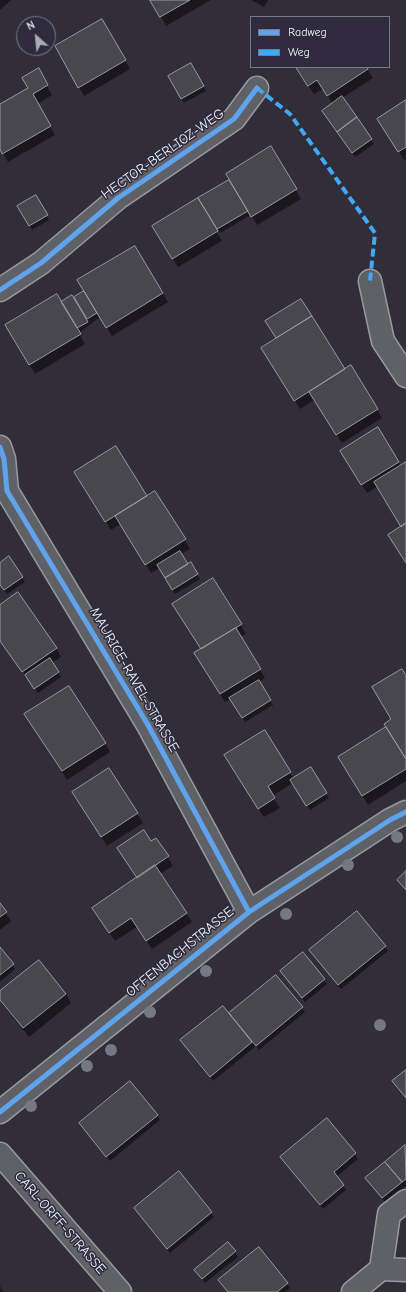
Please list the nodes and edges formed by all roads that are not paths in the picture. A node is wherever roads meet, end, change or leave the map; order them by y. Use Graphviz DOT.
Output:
graph roads {
  1 [pos="256,88"];
  2 [pos="370,281"];
  3 [pos="0,290"];
  4 [pos="406,376"];
  5 [pos="2,453"];
  6 [pos="406,812"];
  7 [pos="249,912"];
  8 [pos="0,1112"];
  9 [pos="0,1154"];
  10 [pos="406,1201"];
  11 [pos="381,1269"];
  12 [pos="406,1270"];
  13 [pos="120,1292"];
  14 [pos="353,1292"];
  1 -- 3 [label="street, HECTOR-BERLIOZ-WEG"];
  2 -- 4 [label="street"];
  5 -- 7 [label="street, MAURICE-RAVEL-STRASSE"];
  6 -- 7 [label="street, OFFENBACHSTRASSE"];
  7 -- 8 [label="street, OFFENBACHSTRASSE"];
  9 -- 13 [label="street, CARL-ORFF-STRASSE"];
  10 -- 11 [label="street"];
  11 -- 12 [label="street"];
  11 -- 14 [label="street"];
}
